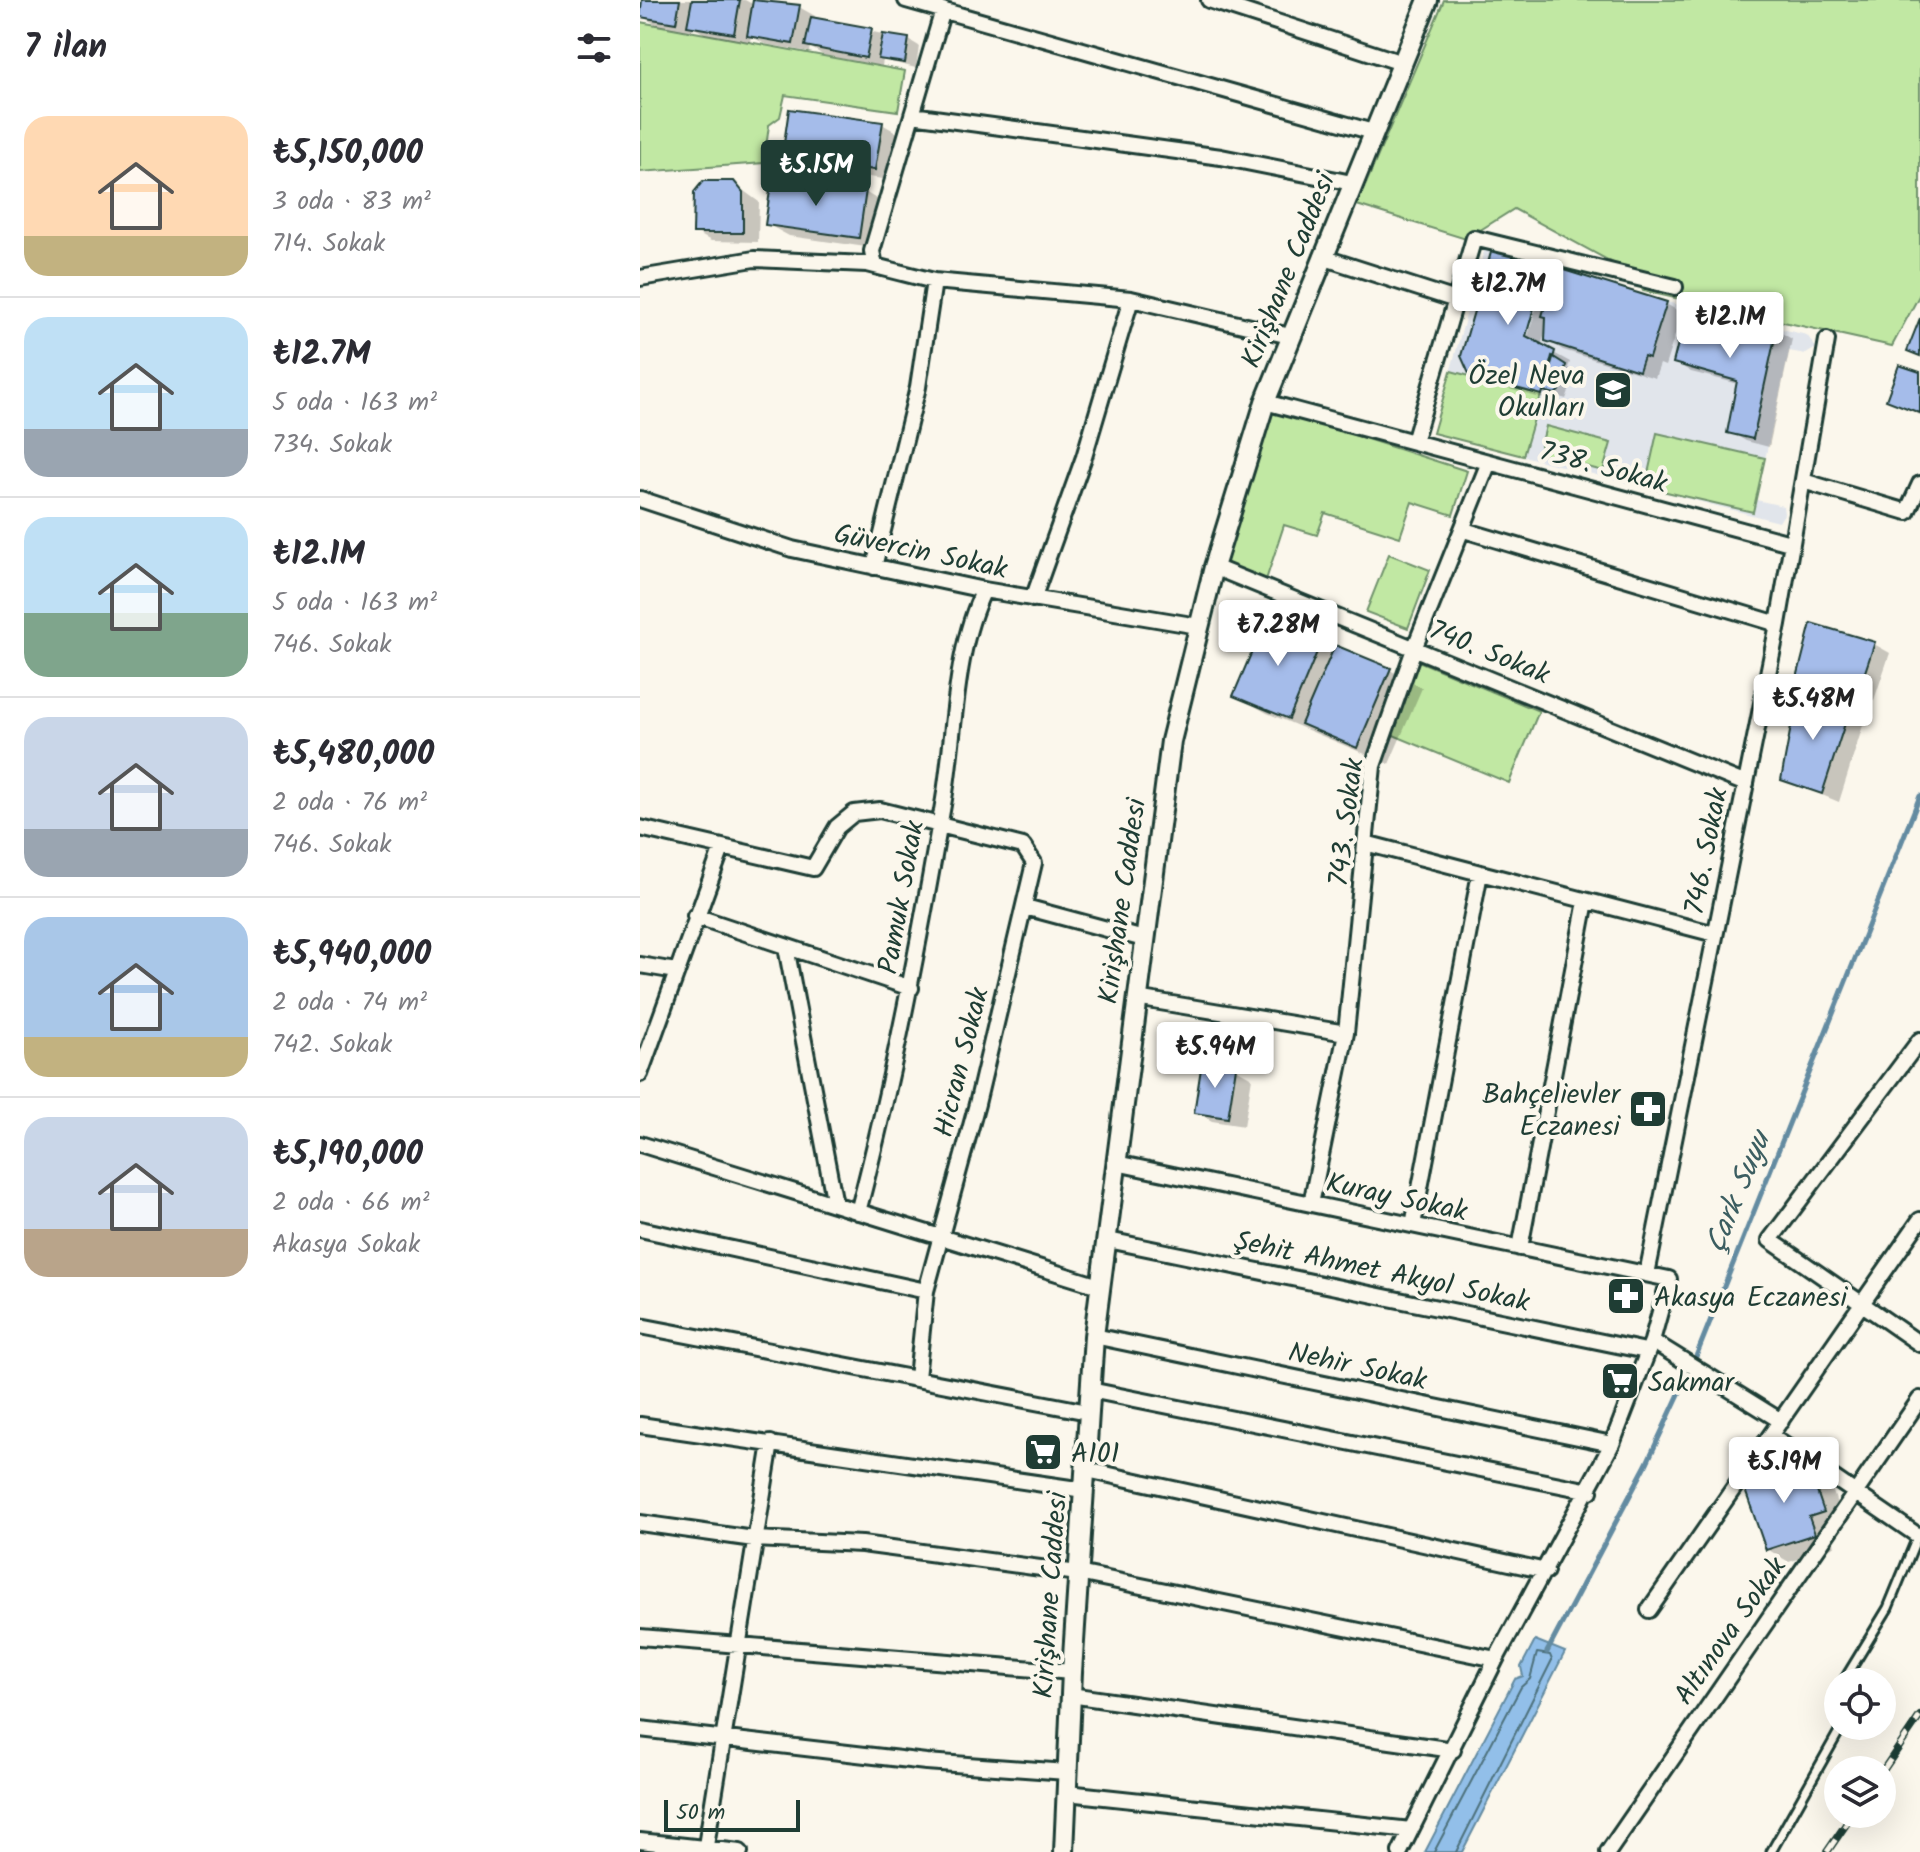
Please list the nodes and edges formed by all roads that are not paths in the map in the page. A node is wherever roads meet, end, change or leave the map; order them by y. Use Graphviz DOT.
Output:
graph roads {
  1 [pos="906,0"];
  2 [pos="1209,0"];
  3 [pos="1428,0"];
  4 [pos="943,10"];
  5 [pos="1402,63"];
  6 [pos="912,115"];
  7 [pos="1373,132"];
  8 [pos="1352,183"];
  9 [pos="1322,257"];
  10 [pos="875,266"];
  11 [pos="640,278"];
  12 [pos="934,281"];
  13 [pos="1675,287"];
  14 [pos="1131,299"];
  15 [pos="1456,300"];
  16 [pos="1290,336"];
  17 [pos="1827,340"];
  18 [pos="1265,402"];
  19 [pos="1414,442"];
  20 [pos="1489,462"];
  21 [pos="1803,481"];
  22 [pos="1920,484"];
  23 [pos="640,499"];
  24 [pos="1464,530"];
  25 [pos="1790,543"];
  26 [pos="874,567"];
  27 [pos="1214,567"];
  28 [pos="984,590"];
  29 [pos="1033,599"];
  30 [pos="1778,624"];
  31 [pos="1198,626"];
  32 [pos="1414,649"];
  33 [pos="1746,784"];
  34 [pos="940,824"];
  35 [pos="640,828"];
  36 [pos="1365,843"];
  37 [pos="722,848"];
  38 [pos="1480,873"];
  39 [pos="1586,901"];
  40 [pos="1025,907"];
  41 [pos="695,916"];
  42 [pos="1715,934"];
  43 [pos="1144,939"];
  44 [pos="786,947"];
  45 [pos="640,965"];
  46 [pos="676,971"];
  47 [pos="911,988"];
  48 [pos="1136,998"];
  49 [pos="1346,1033"];
  50 [pos="1920,1040"];
  51 [pos="640,1074"];
  52 [pos="640,1144"];
  53 [pos="1116,1163"];
  54 [pos="835,1204"];
  55 [pos="1311,1204"];
  56 [pos="858,1212"];
  57 [pos="1920,1220"];
  58 [pos="1413,1225"];
  59 [pos="640,1229"];
  60 [pos="943,1238"];
  61 [pos="1108,1240"];
  62 [pos="1520,1248"];
  63 [pos="1647,1274"];
  64 [pos="1099,1286"];
  65 [pos="926,1291"];
  66 [pos="1861,1306"];
  67 [pos="640,1326"];
  68 [pos="1094,1336"];
  69 [pos="1920,1344"];
  70 [pos="1653,1347"];
  71 [pos="917,1378"];
  72 [pos="1090,1390"];
  73 [pos="1920,1399"];
  74 [pos="1088,1412"];
  75 [pos="1781,1421"];
  76 [pos="640,1425"];
  77 [pos="1771,1435"];
  78 [pos="771,1443"];
  79 [pos="1612,1444"];
  80 [pos="1087,1470"];
  81 [pos="1084,1490"];
  82 [pos="1590,1491"];
  83 [pos="1854,1495"];
  84 [pos="640,1523"];
  85 [pos="1918,1535"];
  86 [pos="754,1539"];
  87 [pos="1546,1571"];
  88 [pos="1078,1573"];
  89 [pos="1649,1610"];
  90 [pos="640,1637"];
  91 [pos="736,1646"];
  92 [pos="1496,1659"];
  93 [pos="1852,1668"];
  94 [pos="1072,1672"];
  95 [pos="1070,1695"];
  96 [pos="640,1729"];
  97 [pos="722,1736"];
  98 [pos="1834,1740"];
  99 [pos="1453,1750"];
  100 [pos="1067,1772"];
  101 [pos="1067,1793"];
  102 [pos="1411,1830"];
  103 [pos="640,1841"];
  104 [pos="705,1850"];
  105 [pos="740,1852"];
  106 [pos="1064,1852"];
  107 [pos="1400,1852"];
  108 [pos="1608,1852"];
  109 [pos="1771,1852"];
  1 -- 4 [label="street"];
  2 -- 5 [label="street"];
  3 -- 5 [label="street, Kirişhane Caddesi"];
  4 -- 6 [label="street"];
  4 -- 7 [label="street"];
  5 -- 7 [label="street, Kirişhane Caddesi"];
  6 -- 8 [label="street"];
  6 -- 10 [label="street"];
  7 -- 8 [label="street, Kirişhane Caddesi"];
  8 -- 9 [label="street, Kirişhane Caddesi"];
  9 -- 15 [label="street"];
  9 -- 16 [label="street, Kirişhane Caddesi"];
  10 -- 11 [label="street"];
  10 -- 12 [label="street"];
  12 -- 14 [label="street"];
  12 -- 26 [label="street"];
  13 -- 15 [label="street"];
  14 -- 16 [label="street"];
  14 -- 29 [label="street"];
  15 -- 19 [label="street"];
  16 -- 18 [label="street, Kirişhane Caddesi"];
  17 -- 21 [label="street, 746. Sokak"];
  18 -- 19 [label="street, 738. Sokak"];
  18 -- 27 [label="street, Kirişhane Caddesi"];
  19 -- 20 [label="street, 738. Sokak"];
  20 -- 24 [label="street, 743. Sokak"];
  20 -- 25 [label="street, 738. Sokak"];
  21 -- 22 [label="street"];
  21 -- 25 [label="street, 746. Sokak"];
  23 -- 26 [label="street, Güvercin Sokak"];
  24 -- 30 [label="street"];
  24 -- 32 [label="street, 743. Sokak"];
  25 -- 30 [label="street, 746. Sokak"];
  26 -- 28 [label="street, Güvercin Sokak"];
  27 -- 31 [label="street, Kirişhane Caddesi"];
  27 -- 32 [label="street, 740. Sokak"];
  28 -- 29 [label="street, Güvercin Sokak"];
  28 -- 34 [label="street, Pamuk Sokak"];
  29 -- 31 [label="street, Güvercin Sokak"];
  30 -- 33 [label="street, 746. Sokak"];
  31 -- 43 [label="street, Kirişhane Caddesi"];
  32 -- 33 [label="street, 740. Sokak"];
  32 -- 36 [label="street, 743. Sokak"];
  33 -- 42 [label="street, 746. Sokak"];
  34 -- 37 [label="street, Hicran Sokak"];
  34 -- 40 [label="street, Hicran Sokak"];
  34 -- 47 [label="street, Pamuk Sokak"];
  35 -- 37 [label="street"];
  36 -- 38 [label="street"];
  36 -- 49 [label="street, 743. Sokak"];
  37 -- 41 [label="street"];
  38 -- 39 [label="street"];
  38 -- 58 [label="street"];
  39 -- 42 [label="street"];
  39 -- 62 [label="street"];
  40 -- 43 [label="street"];
  40 -- 60 [label="street, Hicran Sokak"];
  41 -- 44 [label="street"];
  41 -- 46 [label="street"];
  42 -- 63 [label="street, 746. Sokak"];
  43 -- 48 [label="street, Kirişhane Caddesi"];
  44 -- 47 [label="street"];
  44 -- 54 [label="street"];
  45 -- 46 [label="street"];
  46 -- 51 [label="street"];
  47 -- 56 [label="street, Pamuk Sokak"];
  48 -- 49 [label="street"];
  48 -- 53 [label="street, Kirişhane Caddesi"];
  49 -- 55 [label="street, 743. Sokak"];
  50 -- 66 [label="street"];
  52 -- 54 [label="street"];
  53 -- 55 [label="street, Kuray Sokak"];
  53 -- 61 [label="street, Kirişhane Caddesi"];
  54 -- 56 [label="street"];
  55 -- 58 [label="street, Kuray Sokak"];
  56 -- 60 [label="street"];
  57 -- 66 [label="street"];
  58 -- 62 [label="street, Kuray Sokak"];
  59 -- 65 [label="street"];
  60 -- 64 [label="street"];
  60 -- 65 [label="street, Hicran Sokak"];
  61 -- 64 [label="street, Kirişhane Caddesi"];
  61 -- 70 [label="street, Şehit Ahmet Akyol Sokak"];
  62 -- 63 [label="street, Kuray Sokak"];
  63 -- 70 [label="street, Kuray Sokak"];
  64 -- 68 [label="street, Kirişhane Caddesi"];
  65 -- 71 [label="street, Hicran Sokak"];
  66 -- 69 [label="street"];
  66 -- 75 [label="street"];
  67 -- 71 [label="street"];
  68 -- 72 [label="street, Kirişhane Caddesi"];
  68 -- 79 [label="street, Nehir Sokak"];
  70 -- 75 [label="street"];
  70 -- 79 [label="street"];
  71 -- 74 [label="street"];
  72 -- 74 [label="street, Kirişhane Caddesi"];
  72 -- 82 [label="street"];
  73 -- 83 [label="street, Altınova Sokak"];
  74 -- 80 [label="street, Kirişhane Caddesi"];
  75 -- 77 [label="street"];
  76 -- 78 [label="street"];
  77 -- 83 [label="street"];
  77 -- 89 [label="street"];
  78 -- 81 [label="street"];
  78 -- 86 [label="street"];
  79 -- 82 [label="street"];
  80 -- 81 [label="street, Kirişhane Caddesi"];
  80 -- 87 [label="street"];
  81 -- 88 [label="street, Kirişhane Caddesi"];
  82 -- 87 [label="street"];
  83 -- 85 [label="street"];
  83 -- 108 [label="street, Altınova Sokak"];
  84 -- 86 [label="street"];
  85 -- 93 [label="lane"];
  86 -- 88 [label="street"];
  86 -- 91 [label="street"];
  87 -- 92 [label="street"];
  88 -- 92 [label="street"];
  88 -- 94 [label="street, Kirişhane Caddesi"];
  90 -- 91 [label="street"];
  91 -- 94 [label="street"];
  91 -- 97 [label="street"];
  92 -- 99 [label="street"];
  94 -- 95 [label="street, Kirişhane Caddesi"];
  95 -- 99 [label="street"];
  95 -- 100 [label="street, Kirişhane Caddesi"];
  96 -- 97 [label="street"];
  97 -- 100 [label="street"];
  97 -- 104 [label="street"];
  98 -- 109 [label="lane"];
  99 -- 102 [label="street"];
  100 -- 101 [label="street, Kirişhane Caddesi"];
  101 -- 102 [label="street"];
  101 -- 106 [label="street, Kirişhane Caddesi"];
  102 -- 107 [label="street"];
  103 -- 104 [label="street"];
  104 -- 105 [label="street"];
}
